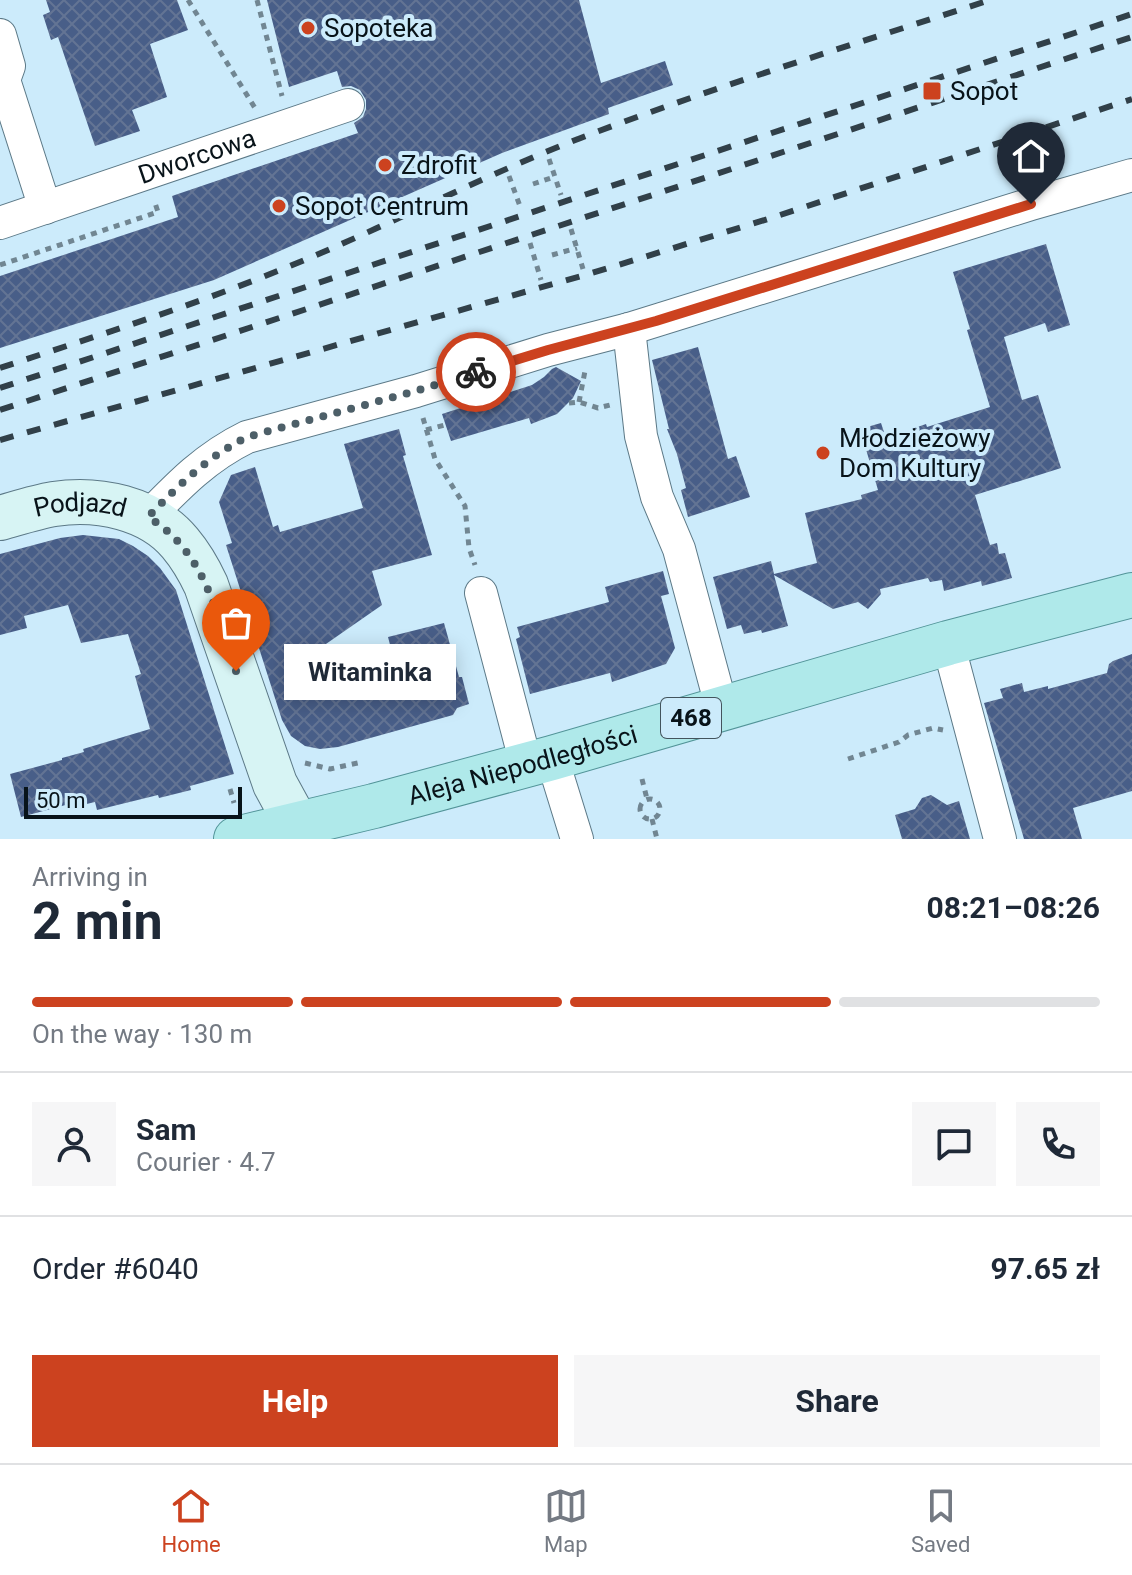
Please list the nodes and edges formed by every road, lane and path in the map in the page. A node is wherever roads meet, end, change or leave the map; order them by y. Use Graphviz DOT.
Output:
graph roads {
  1 [pos="188,0"];
  2 [pos="257,0"];
  3 [pos="0,35"];
  4 [pos="238,81"];
  5 [pos="348,105"];
  6 [pos="289,125"];
  7 [pos="549,159"];
  8 [pos="1132,175"];
  9 [pos="509,176"];
  10 [pos="555,177"];
  11 [pos="533,184"];
  12 [pos="561,195"];
  13 [pos="45,208"];
  14 [pos="521,209"];
  15 [pos="0,223"];
  16 [pos="571,229"];
  17 [pos="530,243"];
  18 [pos="577,248"];
  19 [pos="552,255"];
  20 [pos="583,269"];
  21 [pos="541,280"];
  22 [pos="629,329"];
  23 [pos="579,402"];
  24 [pos="569,403"];
  25 [pos="445,425"];
  26 [pos="148,517"];
  27 [pos="0,518"];
  28 [pos="481,593"];
  29 [pos="1132,595"];
  30 [pos="948,643"];
  31 [pos="722,709"];
  32 [pos="948,731"];
  33 [pos="298,758"];
  34 [pos="848,759"];
  35 [pos="539,761"];
  36 [pos="362,762"];
  37 [pos="642,779"];
  38 [pos="647,799"];
  39 [pos="652,819"];
  40 [pos="301,831"];
  41 [pos="236,839"];
  42 [pos="577,839"];
  43 [pos="657,839"];
  44 [pos="1000,839"];
  1 -- 4 [label="path"];
  2 -- 6 [label="path"];
  3 -- 13 [label="street"];
  5 -- 6 [label="street, Dworcowa"];
  6 -- 13 [label="street, Dworcowa"];
  7 -- 10 [label="path"];
  8 -- 22 [label="street"];
  9 -- 14 [label="path"];
  10 -- 11 [label="path"];
  10 -- 12 [label="path"];
  13 -- 15 [label="street, Dworcowa"];
  16 -- 18 [label="path"];
  17 -- 21 [label="path"];
  18 -- 19 [label="path"];
  18 -- 20 [label="path"];
  22 -- 26 [label="street"];
  22 -- 31 [label="street"];
  23 -- 24 [label="path"];
  25 -- 28 [label="path"];
  26 -- 27 [label="street, Podjazd"];
  26 -- 40 [label="street, Podjazd"];
  28 -- 35 [label="street"];
  29 -- 30 [label="main road, Aleja Niepodległości / 468"];
  30 -- 31 [label="main road, Aleja Niepodległości / 468"];
  30 -- 44 [label="street"];
  31 -- 35 [label="main road, Aleja Niepodległości / 468"];
  32 -- 34 [label="path"];
  33 -- 36 [label="path"];
  35 -- 40 [label="main road, Aleja Niepodległości / 468"];
  35 -- 42 [label="street"];
  37 -- 38 [label="path"];
  38 -- 39 [label="path"];
  38 -- 39 [label="path"];
  39 -- 43 [label="path"];
  40 -- 41 [label="main road, Aleja Niepodległości / 468"];
}
